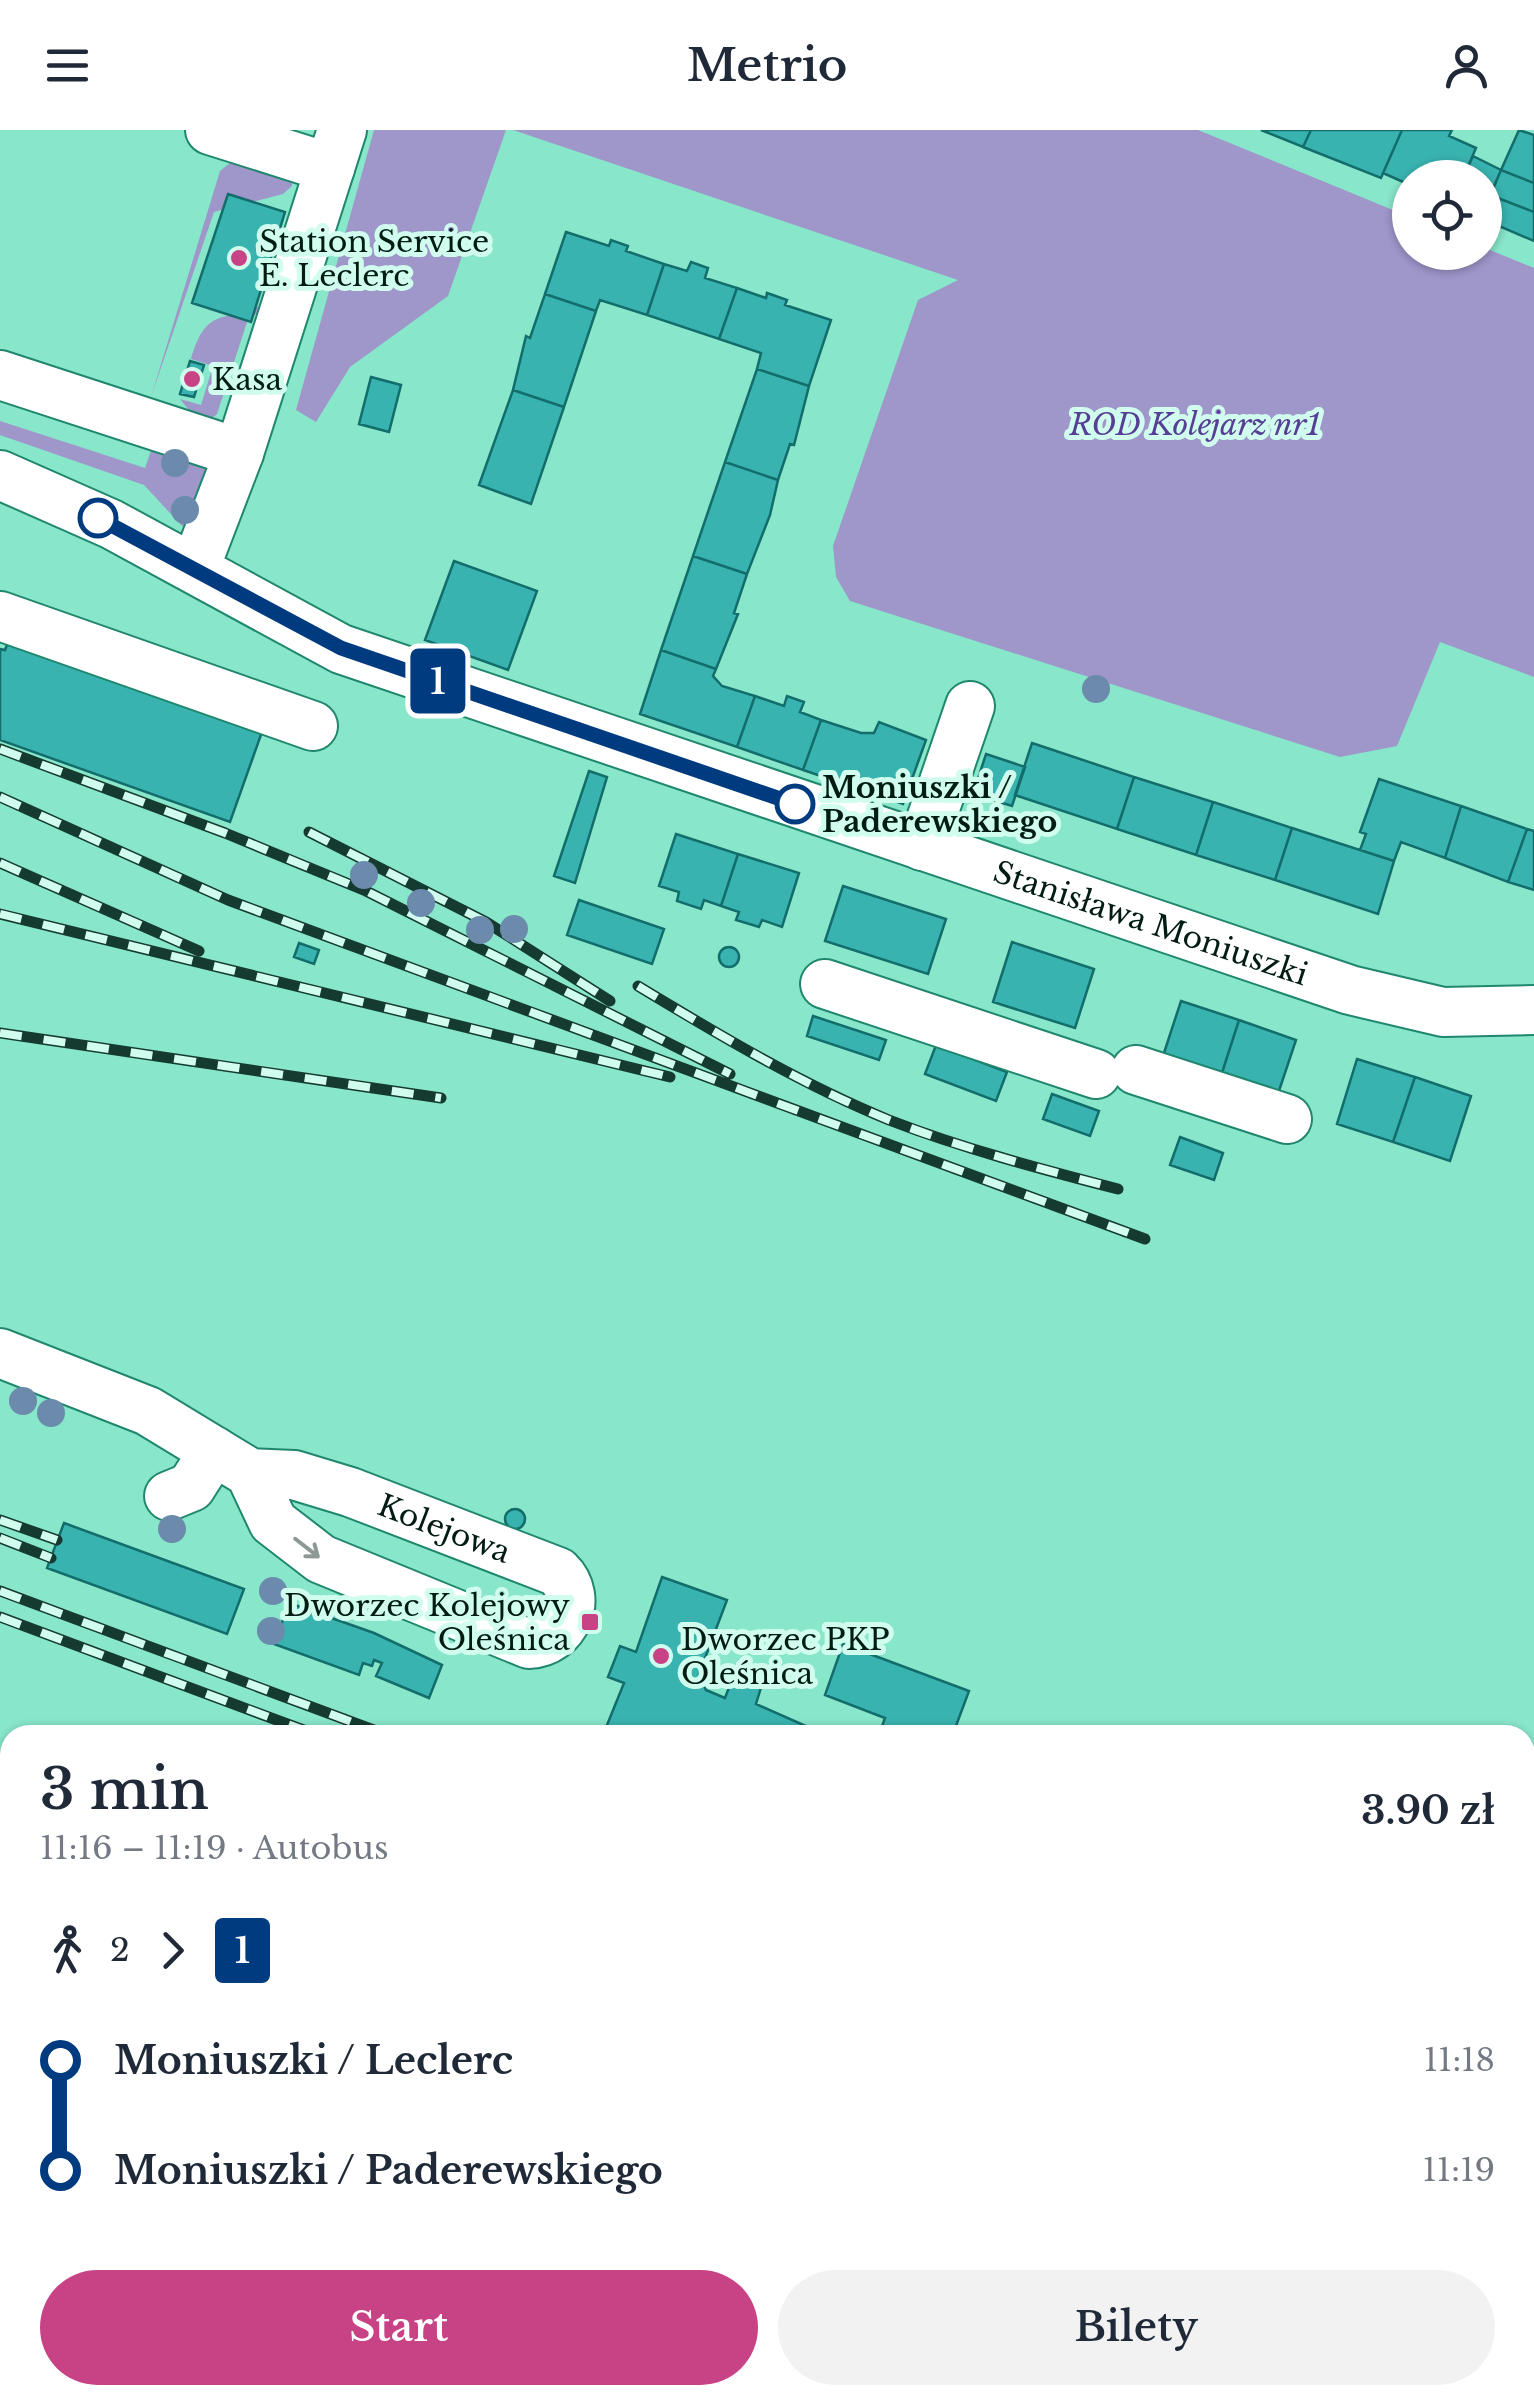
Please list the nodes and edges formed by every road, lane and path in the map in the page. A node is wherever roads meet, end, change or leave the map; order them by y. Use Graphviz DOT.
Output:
graph roads {
  1 [pos="210,130"];
  2 [pos="336,149"];
  3 [pos="0,375"];
  4 [pos="239,453"];
  5 [pos="0,475"];
  6 [pos="194,568"];
  7 [pos="0,616"];
  8 [pos="970,706"];
  9 [pos="313,726"];
  10 [pos="922,846"];
  11 [pos="824,984"];
  12 [pos="1534,1010"];
  13 [pos="1287,1120"];
  14 [pos="0,1354"];
  15 [pos="232,1462"];
  16 [pos="169,1496"];
  1 -- 2 [label="street"];
  2 -- 4 [label="street"];
  3 -- 4 [label="street"];
  4 -- 6 [label="street"];
  5 -- 6 [label="street, Stanisława Moniuszki"];
  6 -- 10 [label="street, Stanisława Moniuszki"];
  7 -- 9 [label="street"];
  8 -- 10 [label="street"];
  10 -- 12 [label="street, Stanisława Moniuszki"];
  11 -- 13 [label="street"];
  14 -- 15 [label="street, Kolejowa"];
  15 -- 15 [label="street, Kolejowa, one-way"];
  15 -- 16 [label="street"];
}
